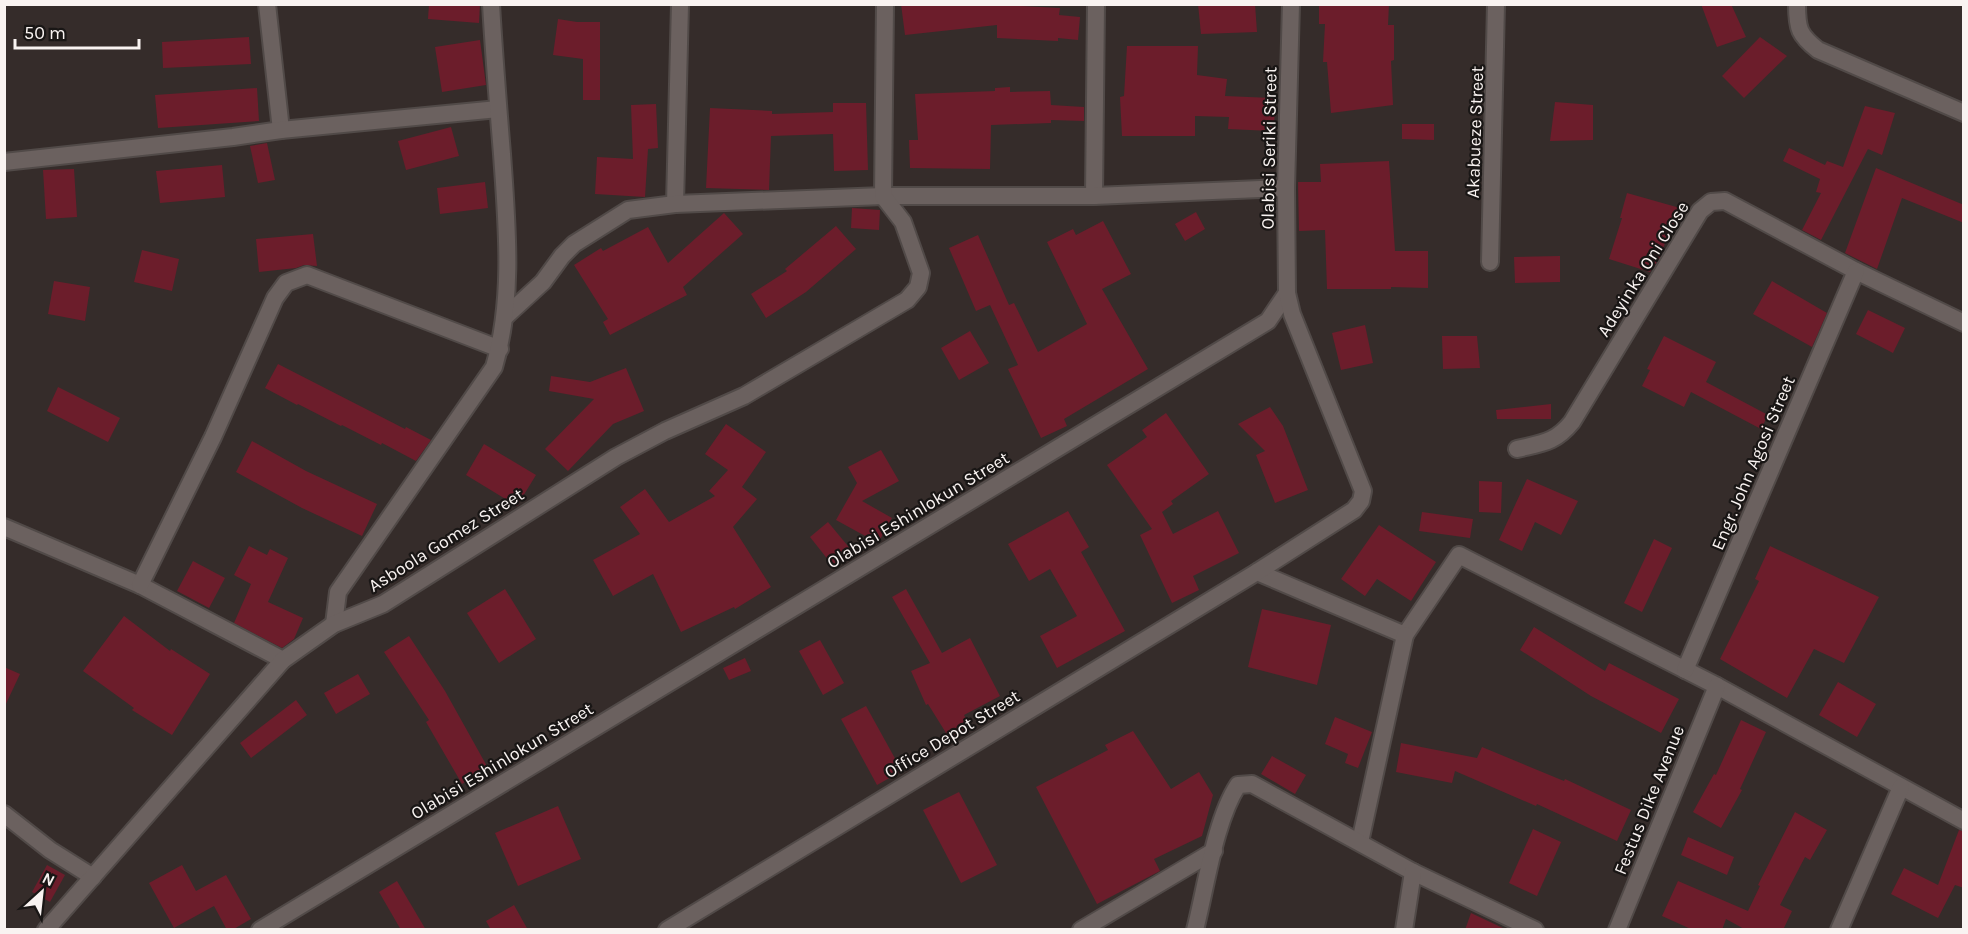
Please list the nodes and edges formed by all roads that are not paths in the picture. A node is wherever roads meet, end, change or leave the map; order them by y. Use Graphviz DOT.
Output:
graph roads {
  1 [pos="267,4"];
  2 [pos="490,4"];
  3 [pos="680,4"];
  4 [pos="885,4"];
  5 [pos="1096,4"];
  6 [pos="1292,4"];
  7 [pos="1496,4"];
  8 [pos="1797,4"];
  9 [pos="498,109"];
  10 [pos="1964,113"];
  11 [pos="281,130"];
  12 [pos="4,162"];
  13 [pos="1286,189"];
  14 [pos="883,196"];
  15 [pos="1094,196"];
  16 [pos="675,204"];
  17 [pos="1490,262"];
  18 [pos="1856,270"];
  19 [pos="1287,293"];
  20 [pos="506,316"];
  21 [pos="1964,323"];
  22 [pos="500,349"];
  23 [pos="1517,449"];
  24 [pos="4,527"];
  25 [pos="1257,572"];
  26 [pos="140,585"];
  27 [pos="334,624"];
  28 [pos="1405,635"];
  29 [pos="283,660"];
  30 [pos="1686,670"];
  31 [pos="1718,686"];
  32 [pos="1901,787"];
  33 [pos="4,814"];
  34 [pos="1964,821"];
  35 [pos="1360,842"];
  36 [pos="1214,851"];
  37 [pos="1413,872"];
  38 [pos="93,877"];
  39 [pos="46,930"];
  40 [pos="260,930"];
  41 [pos="667,930"];
  42 [pos="1081,930"];
  43 [pos="1195,930"];
  44 [pos="1404,930"];
  45 [pos="1535,930"];
  46 [pos="1617,930"];
  47 [pos="1839,930"];
  1 -- 11 [label="street"];
  2 -- 9 [label="street"];
  3 -- 16 [label="street"];
  4 -- 14 [label="street"];
  5 -- 15 [label="street"];
  6 -- 13 [label="street, Olabisi Seriki Street"];
  7 -- 17 [label="street, Akabueze Street"];
  8 -- 10 [label="street"];
  9 -- 11 [label="street"];
  9 -- 20 [label="street"];
  11 -- 12 [label="street"];
  13 -- 15 [label="street"];
  13 -- 19 [label="street, Olabisi Seriki Street"];
  14 -- 15 [label="street"];
  14 -- 16 [label="street"];
  14 -- 27 [label="street, Asboola Gomez Street"];
  16 -- 20 [label="street"];
  18 -- 21 [label="street, Adeyinka Oni Close"];
  18 -- 23 [label="street, Adeyinka Oni Close"];
  18 -- 30 [label="street, Engr. John Agosi Street"];
  19 -- 25 [label="street"];
  19 -- 40 [label="street, Olabisi Eshinlokun Street"];
  20 -- 22 [label="street"];
  22 -- 26 [label="street"];
  22 -- 27 [label="street"];
  24 -- 26 [label="street"];
  25 -- 28 [label="street"];
  25 -- 41 [label="street, Office Depot Street"];
  26 -- 29 [label="street"];
  27 -- 29 [label="street, Asboola Gomez Street"];
  28 -- 30 [label="street"];
  28 -- 35 [label="street"];
  29 -- 38 [label="street, Asboola Gomez Street"];
  30 -- 31 [label="street"];
  31 -- 32 [label="street"];
  31 -- 46 [label="street, Festus Dike Avenue"];
  32 -- 34 [label="street"];
  32 -- 47 [label="street"];
  33 -- 38 [label="street"];
  35 -- 36 [label="street"];
  35 -- 37 [label="street"];
  36 -- 42 [label="street"];
  36 -- 43 [label="street"];
  37 -- 44 [label="street"];
  37 -- 45 [label="street"];
  38 -- 39 [label="street, Asboola Gomez Street"];
}
